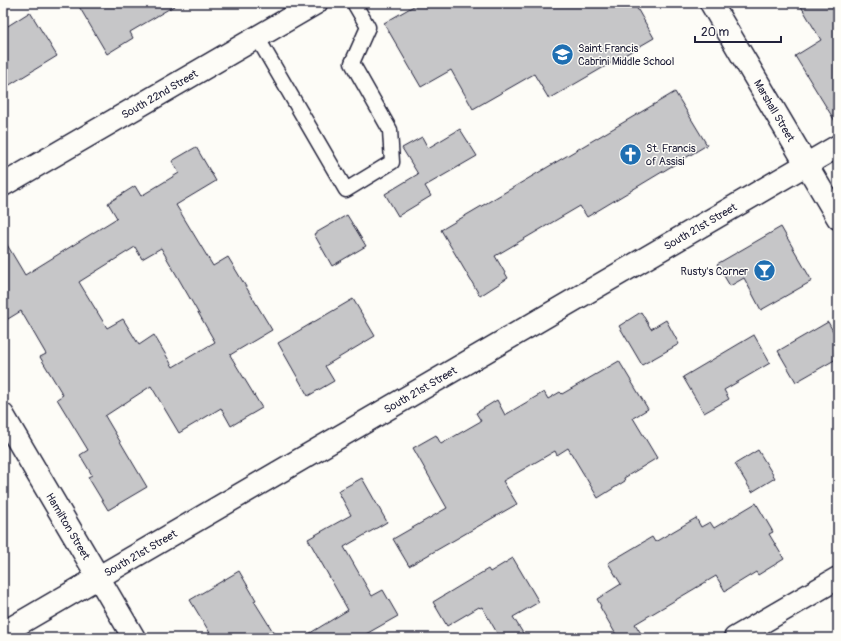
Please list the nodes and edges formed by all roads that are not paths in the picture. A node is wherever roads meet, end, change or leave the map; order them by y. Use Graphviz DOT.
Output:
graph roads {
  1 [pos="316,3"];
  2 [pos="354,3"];
  3 [pos="711,3"];
  4 [pos="257,37"];
  5 [pos="838,146"];
  6 [pos="806,165"];
  7 [pos="3,185"];
  8 [pos="838,218"];
  9 [pos="3,415"];
  10 [pos="98,577"];
  11 [pos="838,578"];
  12 [pos="3,633"];
  13 [pos="134,638"];
  14 [pos="735,638"];
  1 -- 4 [label="street, South 22nd Street"];
  2 -- 4 [label="lane"];
  3 -- 6 [label="street, Marshall Street"];
  4 -- 7 [label="street, South 22nd Street"];
  5 -- 6 [label="street, South 21st Street"];
  6 -- 8 [label="street, Marshall Street"];
  6 -- 10 [label="street, South 21st Street"];
  9 -- 10 [label="street, Hamilton Street"];
  10 -- 12 [label="street, South 21st Street"];
  10 -- 13 [label="street, Hamilton Street"];
  11 -- 14 [label="street"];
}
